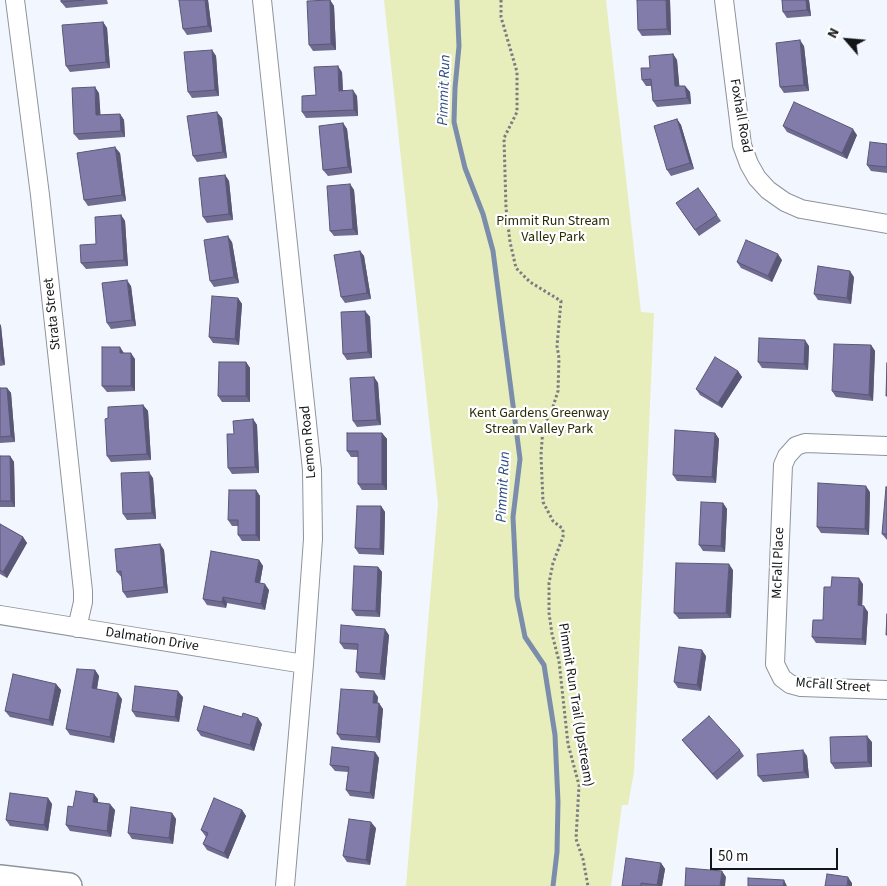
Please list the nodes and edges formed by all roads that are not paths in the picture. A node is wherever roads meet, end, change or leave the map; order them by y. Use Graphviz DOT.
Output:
graph roads {
  1 [pos="16,0"];
  2 [pos="262,0"];
  3 [pos="724,0"];
  4 [pos="887,224"];
  5 [pos="887,446"];
  6 [pos="0,615"];
  7 [pos="77,628"];
  8 [pos="304,664"];
  9 [pos="777,682"];
  10 [pos="887,690"];
  11 [pos="0,878"];
  12 [pos="70,886"];
  13 [pos="285,886"];
  1 -- 7 [label="street, Strata Street"];
  2 -- 8 [label="street, Lemon Road"];
  3 -- 4 [label="street, Foxhall Road"];
  5 -- 9 [label="street, McFall Place"];
  6 -- 7 [label="street, Dalmation Drive"];
  7 -- 8 [label="street, Dalmation Drive"];
  8 -- 13 [label="street, Lemon Road"];
  9 -- 10 [label="street, McFall Street"];
  11 -- 12 [label="main road"];
}
